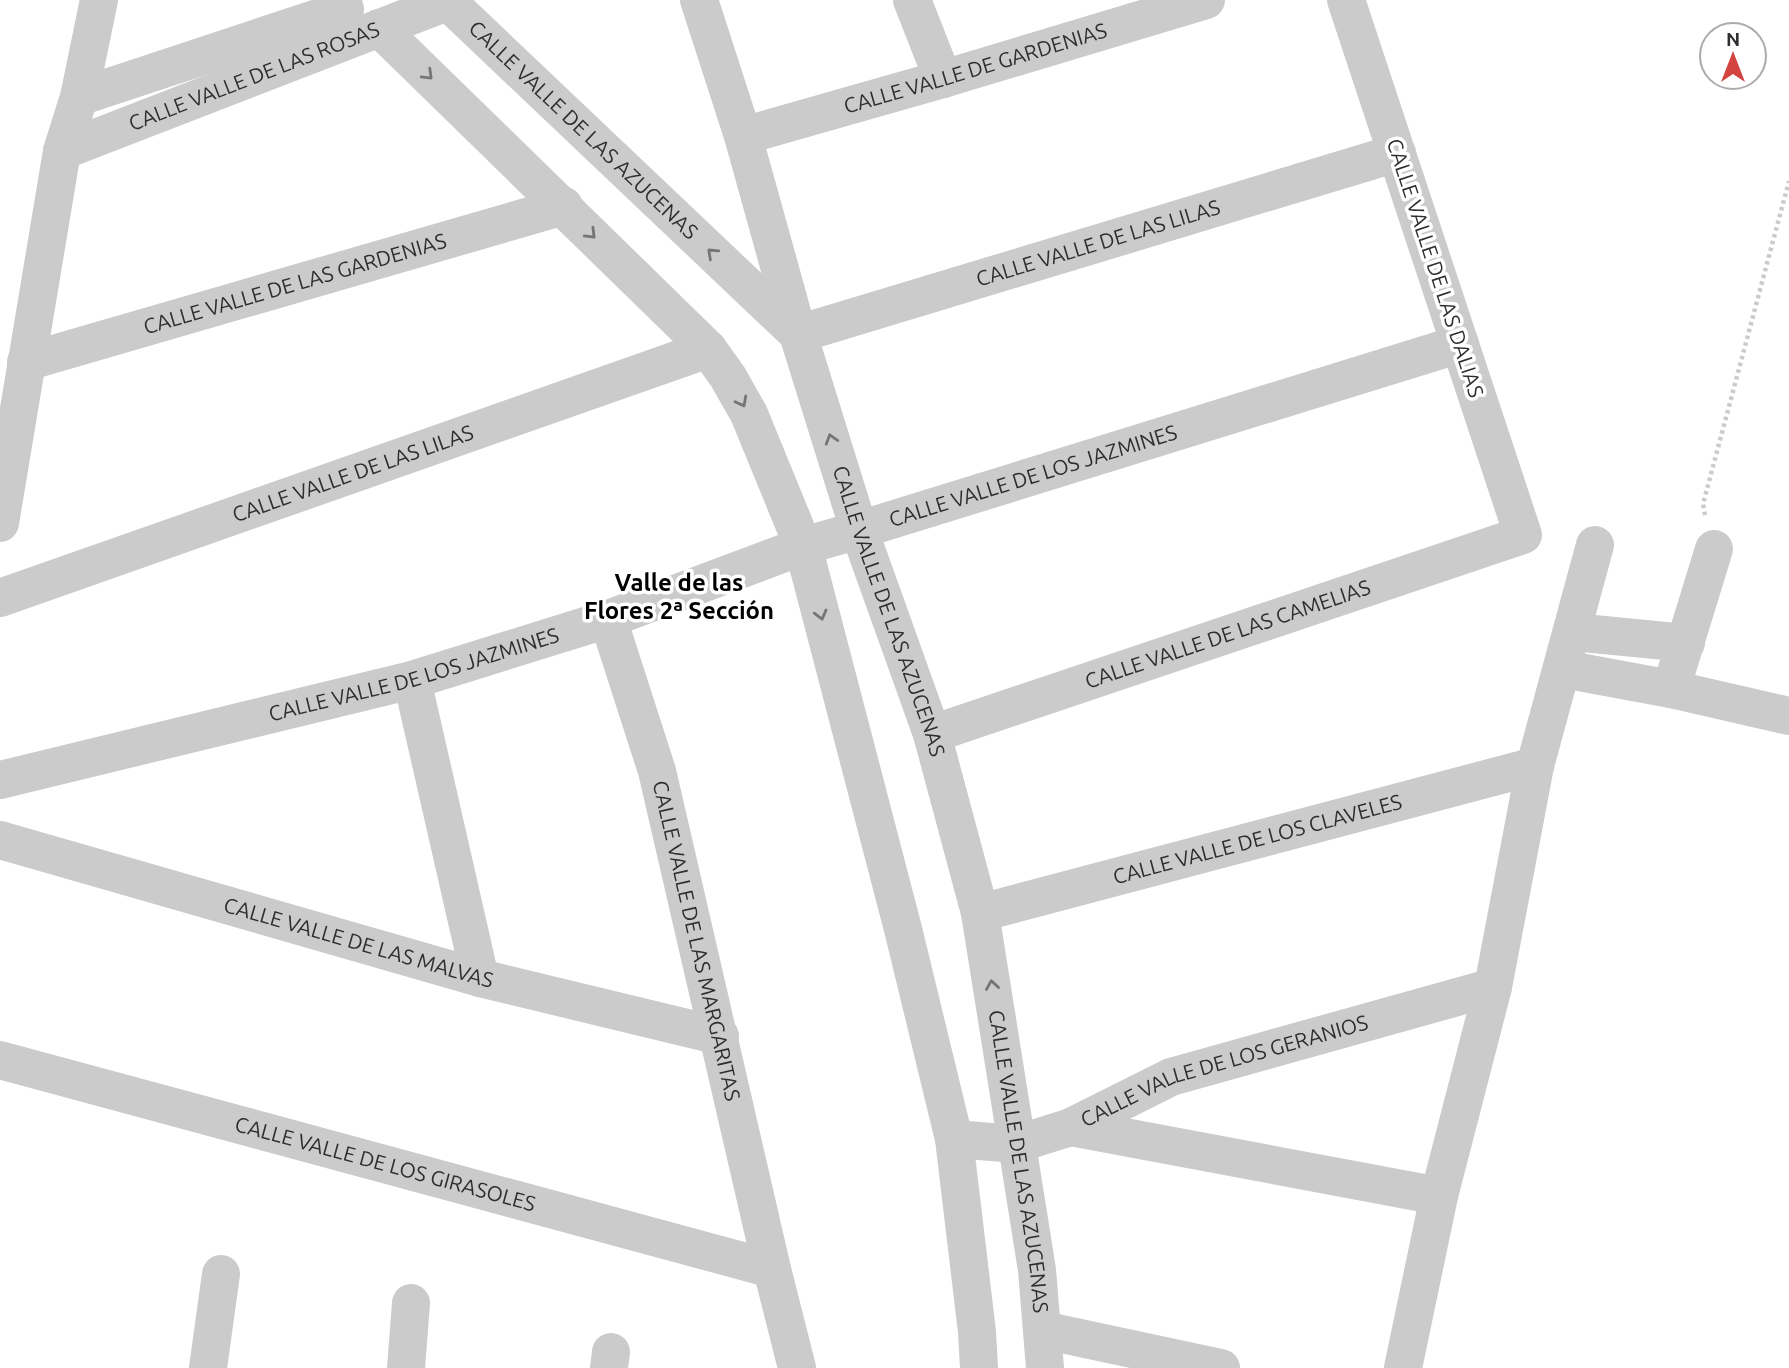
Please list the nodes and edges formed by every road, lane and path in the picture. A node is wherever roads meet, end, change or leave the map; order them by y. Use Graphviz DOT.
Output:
graph roads {
  1 [pos="99,0"];
  2 [pos="342,0"];
  3 [pos="699,0"];
  4 [pos="912,0"];
  5 [pos="1206,0"];
  6 [pos="1346,0"];
  7 [pos="447,1"];
  8 [pos="379,28"];
  9 [pos="943,79"];
  10 [pos="79,97"];
  11 [pos="743,136"];
  12 [pos="62,151"];
  13 [pos="1396,153"];
  14 [pos="1789,181"];
  15 [pos="564,206"];
  16 [pos="798,334"];
  17 [pos="1460,344"];
  18 [pos="708,349"];
  19 [pos="26,362"];
  20 [pos="0,523"];
  21 [pos="859,530"];
  22 [pos="1523,535"];
  23 [pos="1595,545"];
  24 [pos="803,546"];
  25 [pos="1714,549"];
  26 [pos="0,598"];
  27 [pos="608,619"];
  28 [pos="1573,632"];
  29 [pos="1686,643"];
  30 [pos="1563,669"];
  31 [pos="412,680"];
  32 [pos="1671,688"];
  33 [pos="1789,716"];
  34 [pos="932,734"];
  35 [pos="1535,766"];
  36 [pos="0,780"];
  37 [pos="0,840"];
  38 [pos="980,914"];
  39 [pos="480,978"];
  40 [pos="1493,987"];
  41 [pos="720,1036"];
  42 [pos="0,1060"];
  43 [pos="1071,1127"];
  44 [pos="954,1139"];
  45 [pos="1017,1144"];
  46 [pos="1439,1196"];
  47 [pos="772,1269"];
  48 [pos="221,1274"];
  49 [pos="411,1303"];
  50 [pos="1043,1330"];
  51 [pos="208,1368"];
  52 [pos="406,1368"];
  53 [pos="797,1368"];
  54 [pos="979,1368"];
  55 [pos="1045,1368"];
  56 [pos="1221,1368"];
  57 [pos="1403,1368"];
  1 -- 10 [label="street"];
  2 -- 10 [label="street"];
  3 -- 11 [label="street"];
  4 -- 9 [label="street"];
  5 -- 9 [label="street, CALLE VALLE DE GARDENIAS"];
  6 -- 13 [label="street, CALLE VALLE DE LAS DALIAS"];
  7 -- 8 [label="street, CALLE VALLE DE LAS ROSAS"];
  16 -- 7 [label="street, CALLE VALLE DE LAS AZUCENAS, one-way"];
  8 -- 12 [label="street, CALLE VALLE DE LAS ROSAS"];
  8 -- 15 [label="street, one-way"];
  9 -- 11 [label="street, CALLE VALLE DE GARDENIAS"];
  10 -- 12 [label="street"];
  11 -- 16 [label="street"];
  12 -- 19 [label="street"];
  13 -- 16 [label="street, CALLE VALLE DE LAS LILAS"];
  13 -- 17 [label="street, CALLE VALLE DE LAS DALIAS"];
  14 -- 25 [label="path"];
  15 -- 18 [label="street, one-way"];
  15 -- 19 [label="street, CALLE VALLE DE LAS GARDENIAS"];
  21 -- 16 [label="street, CALLE VALLE DE LAS AZUCENAS, one-way"];
  17 -- 21 [label="street, CALLE VALLE DE LOS JAZMINES"];
  17 -- 22 [label="street, CALLE VALLE DE LAS DALIAS"];
  18 -- 24 [label="street, one-way"];
  18 -- 26 [label="street, CALLE VALLE DE LAS LILAS"];
  19 -- 20 [label="street"];
  21 -- 24 [label="street, CALLE VALLE DE LOS JAZMINES"];
  21 -- 34 [label="street, CALLE VALLE DE LAS AZUCENAS"];
  22 -- 34 [label="street, CALLE VALLE DE LAS CAMELIAS"];
  23 -- 28 [label="street"];
  24 -- 27 [label="street, CALLE VALLE DE LOS JAZMINES"];
  24 -- 44 [label="street, one-way"];
  25 -- 29 [label="street"];
  27 -- 31 [label="street, CALLE VALLE DE LOS JAZMINES"];
  27 -- 41 [label="street, CALLE VALLE DE LAS MARGARITAS"];
  28 -- 29 [label="street"];
  28 -- 30 [label="street"];
  29 -- 32 [label="street"];
  30 -- 32 [label="street"];
  30 -- 35 [label="street"];
  31 -- 36 [label="street, CALLE VALLE DE LOS JAZMINES"];
  31 -- 39 [label="street"];
  32 -- 33 [label="street"];
  34 -- 38 [label="street, CALLE VALLE DE LAS AZUCENAS"];
  35 -- 38 [label="street, CALLE VALLE DE LOS CLAVELES"];
  35 -- 40 [label="street"];
  37 -- 39 [label="street, CALLE VALLE DE LAS MALVAS"];
  45 -- 38 [label="street, CALLE VALLE DE LAS AZUCENAS, one-way"];
  39 -- 41 [label="street, CALLE VALLE DE LAS MALVAS"];
  40 -- 43 [label="street, CALLE VALLE DE LOS GERANIOS"];
  40 -- 46 [label="street"];
  41 -- 47 [label="street, CALLE VALLE DE LAS MARGARITAS"];
  42 -- 47 [label="street, CALLE VALLE DE LOS GIRASOLES"];
  43 -- 45 [label="street, CALLE VALLE DE LOS GERANIOS"];
  43 -- 46 [label="street"];
  44 -- 45 [label="street, CALLE VALLE DE LOS GERANIOS"];
  44 -- 54 [label="street"];
  45 -- 50 [label="street, CALLE VALLE DE LAS AZUCENAS"];
  46 -- 57 [label="street"];
  47 -- 53 [label="street, CALLE VALLE DE LAS MARGARITAS"];
  48 -- 51 [label="street"];
  49 -- 52 [label="street"];
  50 -- 55 [label="street, CALLE VALLE DE LAS AZUCENAS"];
  50 -- 56 [label="street"];
}
